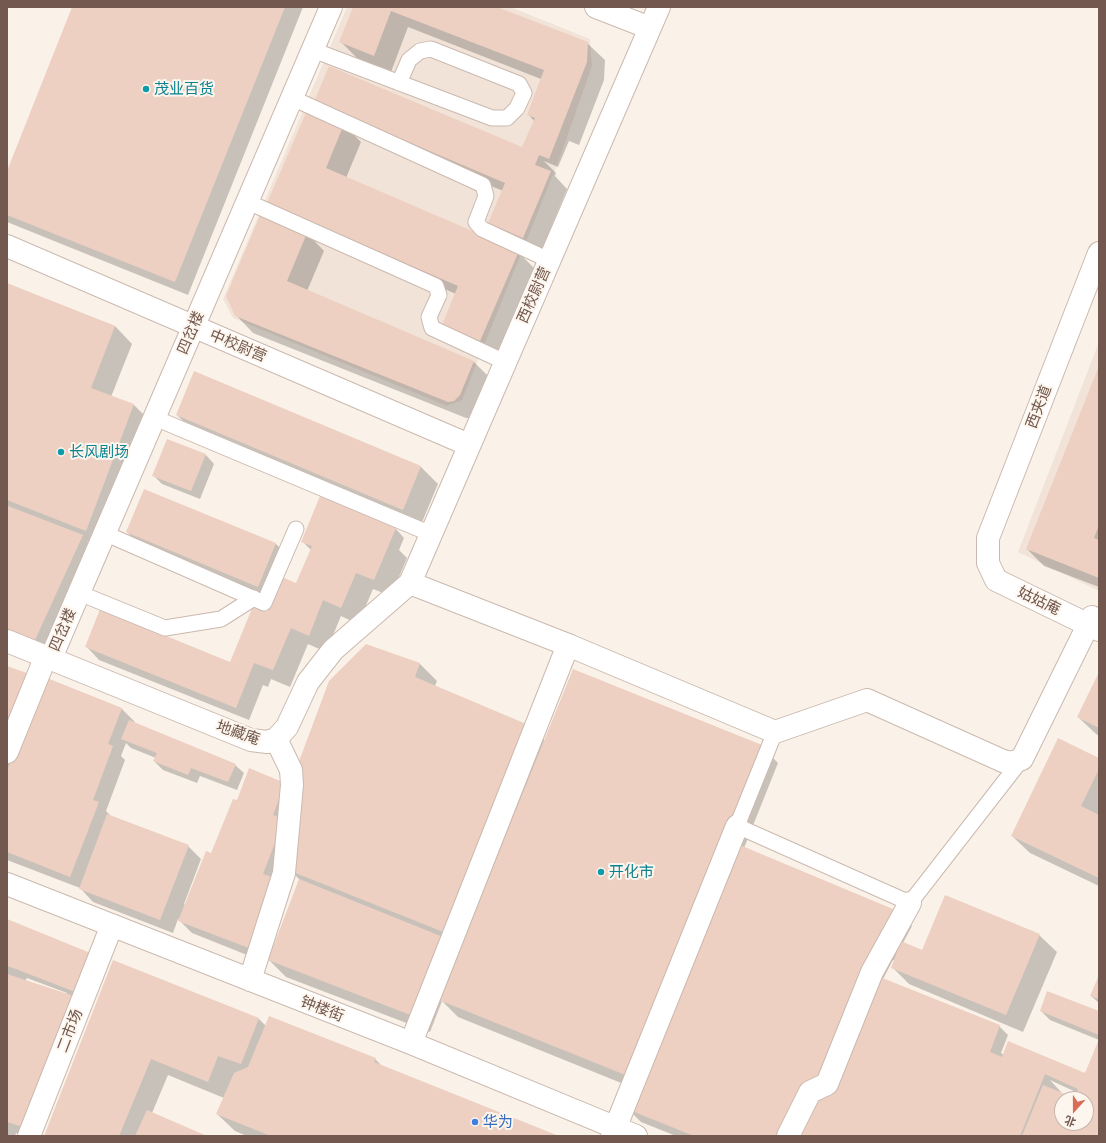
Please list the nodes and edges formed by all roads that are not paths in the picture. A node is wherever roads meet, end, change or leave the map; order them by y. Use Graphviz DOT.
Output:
graph roads {
  1 [pos="331,7"];
  2 [pos="596,7"];
  3 [pos="659,7"];
  4 [pos="650,28"];
  5 [pos="313,50"];
  6 [pos="399,83"];
  7 [pos="292,98"];
  8 [pos="248,202"];
  9 [pos="7,246"];
  10 [pos="1099,253"];
  11 [pos="549,260"];
  12 [pos="1099,282"];
  13 [pos="194,327"];
  14 [pos="505,362"];
  15 [pos="155,418"];
  16 [pos="469,445"];
  17 [pos="296,529"];
  18 [pos="104,533"];
  19 [pos="431,534"];
  20 [pos="994,564"];
  21 [pos="410,583"];
  22 [pos="79,593"];
  23 [pos="254,598"];
  24 [pos="1095,623"];
  25 [pos="7,641"];
  26 [pos="568,645"];
  27 [pos="48,657"];
  28 [pos="775,732"];
  29 [pos="276,739"];
  30 [pos="7,752"];
  31 [pos="1022,759"];
  32 [pos="737,826"];
  33 [pos="7,884"];
  34 [pos="910,904"];
  35 [pos="112,925"];
  36 [pos="250,980"];
  37 [pos="411,1043"];
  38 [pos="614,1132"];
  39 [pos="29,1136"];
  40 [pos="636,1136"];
  41 [pos="788,1136"];
  1 -- 5 [label="street, 四岔楼"];
  2 -- 4 [label="street"];
  3 -- 4 [label="street, 西校尉营"];
  4 -- 11 [label="street, 西校尉营"];
  5 -- 6 [label="lane"];
  5 -- 7 [label="street, 四岔楼"];
  6 -- 6 [label="lane"];
  7 -- 8 [label="street, 四岔楼"];
  7 -- 11 [label="lane"];
  8 -- 13 [label="street, 四岔楼"];
  8 -- 14 [label="lane"];
  9 -- 13 [label="street, 中校尉营"];
  10 -- 20 [label="street, 西夹道"];
  11 -- 14 [label="street, 西校尉营"];
  12 -- 20 [label="street, 西夹道"];
  13 -- 15 [label="street, 四岔楼"];
  13 -- 16 [label="street, 中校尉营"];
  14 -- 16 [label="street, 西校尉营"];
  15 -- 18 [label="street, 四岔楼"];
  15 -- 19 [label="lane"];
  16 -- 19 [label="street, 西校尉营"];
  17 -- 23 [label="lane"];
  18 -- 22 [label="street, 四岔楼"];
  18 -- 23 [label="lane"];
  19 -- 21 [label="street, 西校尉营"];
  20 -- 24 [label="street, 姑姑庵"];
  21 -- 26 [label="street"];
  21 -- 29 [label="street, 地藏庵"];
  22 -- 23 [label="lane"];
  22 -- 27 [label="street, 四岔楼"];
  24 -- 31 [label="street"];
  25 -- 27 [label="street, 地藏庵"];
  26 -- 28 [label="street"];
  26 -- 37 [label="street"];
  27 -- 29 [label="street, 地藏庵"];
  27 -- 30 [label="street, 四岔楼"];
  28 -- 31 [label="street"];
  28 -- 32 [label="lane"];
  29 -- 36 [label="street"];
  31 -- 34 [label="lane"];
  32 -- 34 [label="lane"];
  32 -- 38 [label="street"];
  33 -- 35 [label="street, 钟楼街"];
  34 -- 41 [label="street"];
  35 -- 36 [label="street, 钟楼街"];
  35 -- 39 [label="street, 二市场"];
  36 -- 37 [label="street, 钟楼街"];
  37 -- 38 [label="street, 钟楼街"];
  38 -- 40 [label="street, 钟楼街"];
}
